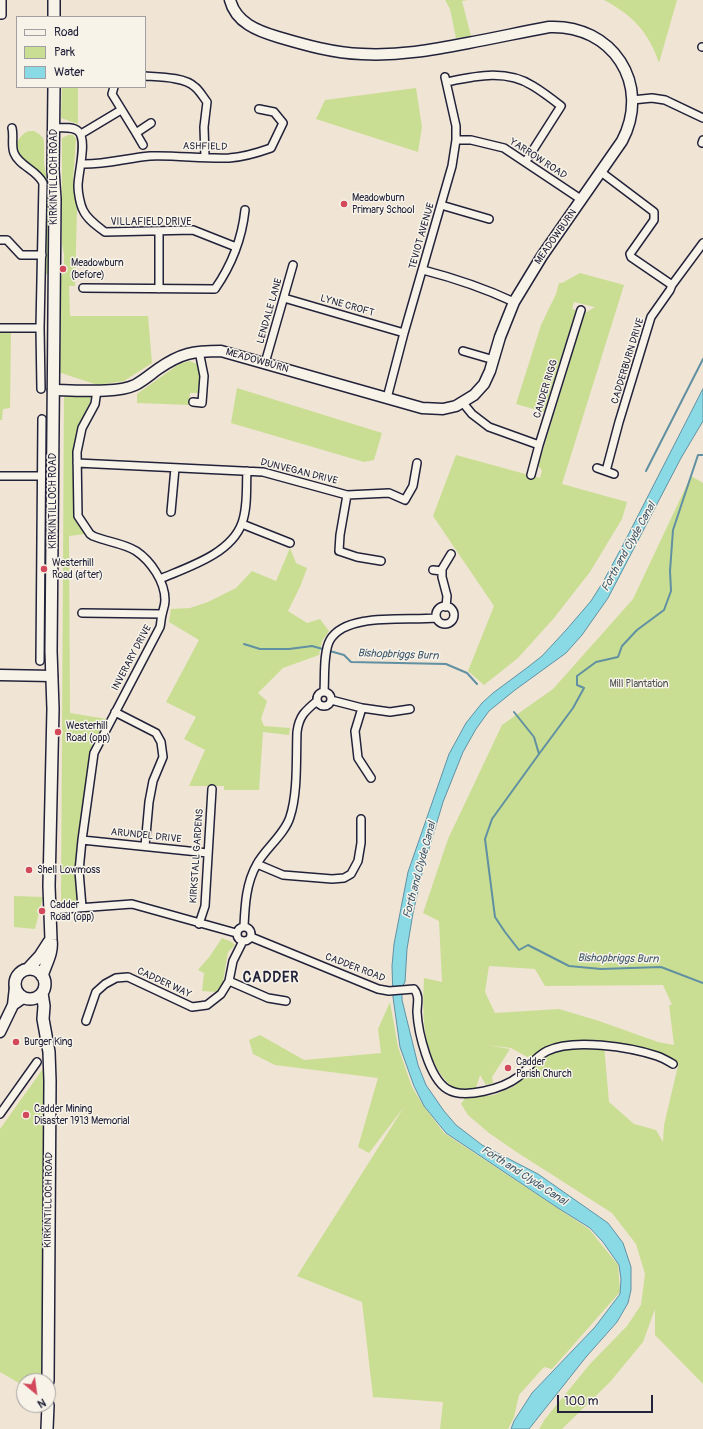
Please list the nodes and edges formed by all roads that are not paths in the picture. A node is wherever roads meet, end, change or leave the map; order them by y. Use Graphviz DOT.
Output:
graph roads {
  1 [pos="2,0"];
  2 [pos="54,0"];
  3 [pos="230,0"];
  4 [pos="0,16"];
  5 [pos="54,16"];
  6 [pos="146,76"];
  7 [pos="54,88"];
  8 [pos="114,88"];
  9 [pos="632,100"];
  10 [pos="259,108"];
  11 [pos="121,110"];
  12 [pos="703,118"];
  13 [pos="151,123"];
  14 [pos="12,128"];
  15 [pos="54,128"];
  16 [pos="136,133"];
  17 [pos="81,134"];
  18 [pos="456,140"];
  19 [pos="143,145"];
  20 [pos="204,157"];
  21 [pos="526,161"];
  22 [pos="81,164"];
  23 [pos="601,172"];
  24 [pos="582,200"];
  25 [pos="441,205"];
  26 [pos="245,210"];
  27 [pos="488,219"];
  28 [pos="159,231"];
  29 [pos="0,240"];
  30 [pos="703,243"];
  31 [pos="236,247"];
  32 [pos="42,255"];
  33 [pos="293,266"];
  34 [pos="422,270"];
  35 [pos="672,285"];
  36 [pos="83,288"];
  37 [pos="160,289"];
  38 [pos="284,298"];
  39 [pos="514,302"];
  40 [pos="581,310"];
  41 [pos="0,328"];
  42 [pos="40,328"];
  43 [pos="404,333"];
  44 [pos="200,351"];
  45 [pos="463,351"];
  46 [pos="494,360"];
  47 [pos="265,363"];
  48 [pos="42,389"];
  49 [pos="53,390"];
  50 [pos="97,390"];
  51 [pos="387,398"];
  52 [pos="192,402"];
  53 [pos="463,403"];
  54 [pos="42,419"];
  55 [pos="539,445"];
  56 [pos="77,463"];
  57 [pos="417,464"];
  58 [pos="175,468"];
  59 [pos="597,468"];
  60 [pos="247,471"];
  61 [pos="606,472"];
  62 [pos="614,474"];
  63 [pos="531,475"];
  64 [pos="0,476"];
  65 [pos="41,476"];
  66 [pos="348,495"];
  67 [pos="171,512"];
  68 [pos="242,524"];
  69 [pos="290,543"];
  70 [pos="451,554"];
  71 [pos="381,561"];
  72 [pos="433,570"];
  73 [pos="442,571"];
  74 [pos="160,579"];
  75 [pos="446,607"];
  76 [pos="82,613"];
  77 [pos="162,614"];
  78 [pos="436,618"];
  79 [pos="40,661"];
  80 [pos="0,675"];
  81 [pos="52,676"];
  82 [pos="324,691"];
  83 [pos="331,700"];
  84 [pos="318,701"];
  85 [pos="362,708"];
  86 [pos="410,710"];
  87 [pos="116,712"];
  88 [pos="371,778"];
  89 [pos="212,789"];
  90 [pos="361,819"];
  91 [pos="82,840"];
  92 [pos="145,846"];
  93 [pos="208,853"];
  94 [pos="257,864"];
  95 [pos="82,907"];
  96 [pos="51,910"];
  97 [pos="199,924"];
  98 [pos="244,926"];
  99 [pos="236,934"];
  100 [pos="251,937"];
  101 [pos="51,940"];
  102 [pos="243,941"];
  103 [pos="28,969"];
  104 [pos="42,976"];
  105 [pos="228,981"];
  106 [pos="15,987"];
  107 [pos="42,993"];
  108 [pos="27,998"];
  109 [pos="286,1001"];
  110 [pos="13,1005"];
  111 [pos="43,1019"];
  112 [pos="86,1021"];
  113 [pos="0,1032"];
  114 [pos="37,1062"];
  115 [pos="673,1064"];
  116 [pos="0,1114"];
  117 [pos="48,1373"];
  118 [pos="48,1413"];
  119 [pos="47,1429"];
  1 -- 4 [label="street"];
  2 -- 5 [label="main road"];
  3 -- 9 [label="street, MEADOWBURN"];
  6 -- 20 [label="street"];
  7 -- 15 [label="main road, KIRKINTILLOCH ROAD"];
  8 -- 11 [label="street"];
  9 -- 12 [label="street"];
  9 -- 23 [label="street, MEADOWBURN"];
  10 -- 20 [label="street, ASHFIELD"];
  11 -- 16 [label="street"];
  11 -- 17 [label="street"];
  13 -- 16 [label="street"];
  14 -- 32 [label="street, KIRKINTILLOCH ROAD"];
  15 -- 17 [label="street"];
  15 -- 49 [label="main road, KIRKINTILLOCH ROAD"];
  16 -- 19 [label="street"];
  17 -- 22 [label="street, VILLAFIELD DRIVE"];
  18 -- 21 [label="street, YARROW ROAD"];
  18 -- 21 [label="street, TEVIOT AVENUE"];
  18 -- 25 [label="street, TEVIOT AVENUE"];
  20 -- 22 [label="street, ASHFIELD"];
  21 -- 24 [label="street, YARROW ROAD"];
  22 -- 28 [label="street, VILLAFIELD DRIVE"];
  23 -- 24 [label="street, MEADOWBURN"];
  23 -- 35 [label="street"];
  24 -- 39 [label="street, MEADOWBURN"];
  25 -- 27 [label="street"];
  25 -- 34 [label="street, TEVIOT AVENUE"];
  26 -- 31 [label="street"];
  28 -- 31 [label="street, VILLAFIELD DRIVE"];
  28 -- 37 [label="street"];
  29 -- 32 [label="street"];
  30 -- 35 [label="street, CADDERBURN DRIVE"];
  31 -- 37 [label="street"];
  32 -- 42 [label="street, KIRKINTILLOCH ROAD"];
  33 -- 38 [label="street, LENDALE LANE"];
  34 -- 39 [label="street"];
  34 -- 43 [label="street, TEVIOT AVENUE"];
  35 -- 61 [label="street, CADDERBURN DRIVE"];
  36 -- 37 [label="street"];
  38 -- 43 [label="street, LYNE CROFT"];
  38 -- 47 [label="street, LENDALE LANE"];
  39 -- 46 [label="street, MEADOWBURN"];
  40 -- 55 [label="street, CANDER RIGG"];
  41 -- 42 [label="street"];
  42 -- 48 [label="street, KIRKINTILLOCH ROAD"];
  43 -- 51 [label="street, TEVIOT AVENUE"];
  44 -- 47 [label="street, MEADOWBURN"];
  44 -- 50 [label="street, MEADOWBURN"];
  44 -- 52 [label="street"];
  45 -- 46 [label="street"];
  46 -- 53 [label="street, MEADOWBURN"];
  47 -- 51 [label="street, MEADOWBURN"];
  49 -- 50 [label="street, MEADOWBURN"];
  49 -- 81 [label="main road, KIRKINTILLOCH ROAD"];
  50 -- 56 [label="street, INVERARY DRIVE"];
  51 -- 53 [label="street, MEADOWBURN"];
  53 -- 55 [label="street"];
  54 -- 65 [label="street"];
  55 -- 63 [label="street, CANDER RIGG"];
  56 -- 58 [label="street, DUNVEGAN DRIVE"];
  56 -- 74 [label="street, INVERARY DRIVE"];
  57 -- 66 [label="street, DUNVEGAN DRIVE"];
  58 -- 60 [label="street, DUNVEGAN DRIVE"];
  58 -- 67 [label="street"];
  59 -- 61 [label="street"];
  60 -- 66 [label="street, DUNVEGAN DRIVE"];
  60 -- 68 [label="street"];
  61 -- 62 [label="street"];
  64 -- 65 [label="street"];
  65 -- 79 [label="street"];
  66 -- 71 [label="street"];
  68 -- 69 [label="street"];
  68 -- 74 [label="street"];
  70 -- 73 [label="street"];
  72 -- 73 [label="street"];
  73 -- 75 [label="street"];
  74 -- 77 [label="street, INVERARY DRIVE"];
  75 -- 78 [label="street"];
  75 -- 78 [label="street"];
  76 -- 77 [label="street"];
  77 -- 87 [label="street, INVERARY DRIVE"];
  78 -- 82 [label="street"];
  80 -- 81 [label="street"];
  81 -- 96 [label="main road, KIRKINTILLOCH ROAD"];
  82 -- 83 [label="street"];
  82 -- 84 [label="street"];
  83 -- 84 [label="street"];
  83 -- 85 [label="street"];
  84 -- 94 [label="street"];
  85 -- 86 [label="street"];
  85 -- 88 [label="street"];
  87 -- 91 [label="street, INVERARY DRIVE"];
  87 -- 92 [label="street"];
  89 -- 93 [label="street, KIRKSTALL GARDENS"];
  90 -- 94 [label="street"];
  91 -- 92 [label="street, ARUNDEL DRIVE"];
  91 -- 95 [label="street, INVERARY DRIVE"];
  92 -- 93 [label="street, ARUNDEL DRIVE"];
  93 -- 97 [label="street, KIRKSTALL GARDENS"];
  94 -- 98 [label="street"];
  95 -- 96 [label="street"];
  95 -- 97 [label="street"];
  96 -- 101 [label="main road, KIRKINTILLOCH ROAD"];
  97 -- 99 [label="street"];
  98 -- 99 [label="street"];
  98 -- 100 [label="street"];
  99 -- 102 [label="street"];
  100 -- 102 [label="street"];
  100 -- 115 [label="street, CADDER ROAD"];
  101 -- 103 [label="main road"];
  101 -- 104 [label="main road, KIRKINTILLOCH ROAD"];
  102 -- 105 [label="street, CADDER WAY"];
  103 -- 104 [label="main road"];
  103 -- 106 [label="main road"];
  104 -- 107 [label="main road"];
  105 -- 109 [label="street"];
  105 -- 112 [label="street, CADDER WAY"];
  106 -- 108 [label="main road"];
  106 -- 110 [label="street"];
  107 -- 108 [label="main road"];
  107 -- 111 [label="main road, KIRKINTILLOCH ROAD"];
  108 -- 110 [label="street"];
  108 -- 111 [label="main road, KIRKINTILLOCH ROAD"];
  110 -- 113 [label="street"];
  111 -- 117 [label="main road, KIRKINTILLOCH ROAD"];
  114 -- 116 [label="street"];
  118 -- 119 [label="main road"];
}
